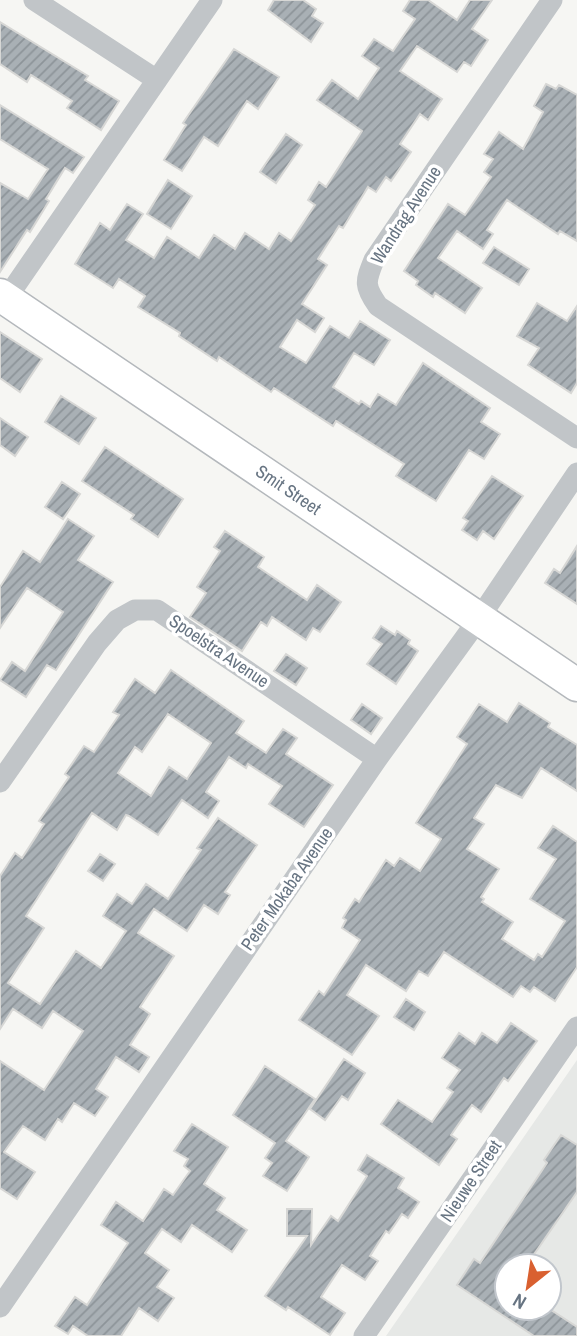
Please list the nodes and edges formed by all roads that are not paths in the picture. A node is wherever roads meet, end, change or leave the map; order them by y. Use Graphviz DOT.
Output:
graph roads {
  1 [pos="34,0"];
  2 [pos="212,0"];
  3 [pos="552,0"];
  4 [pos="157,80"];
  5 [pos="3,297"];
  6 [pos="577,438"];
  7 [pos="577,473"];
  8 [pos="478,620"];
  9 [pos="577,685"];
  10 [pos="377,759"];
  11 [pos="0,782"];
  12 [pos="577,1027"];
  13 [pos="1,1305"];
  14 [pos="364,1336"];
  1 -- 4 [label="street"];
  2 -- 4 [label="street"];
  3 -- 6 [label="street, Wandrag Avenue"];
  4 -- 5 [label="street"];
  5 -- 8 [label="street, Smit Street"];
  7 -- 8 [label="street, Peter Mokaba Avenue"];
  8 -- 9 [label="street, Smit Street"];
  8 -- 10 [label="street, Peter Mokaba Avenue"];
  10 -- 11 [label="street, Spoelstra Avenue"];
  10 -- 13 [label="street, Peter Mokaba Avenue"];
  12 -- 14 [label="street, Nieuwe Street"];
}
